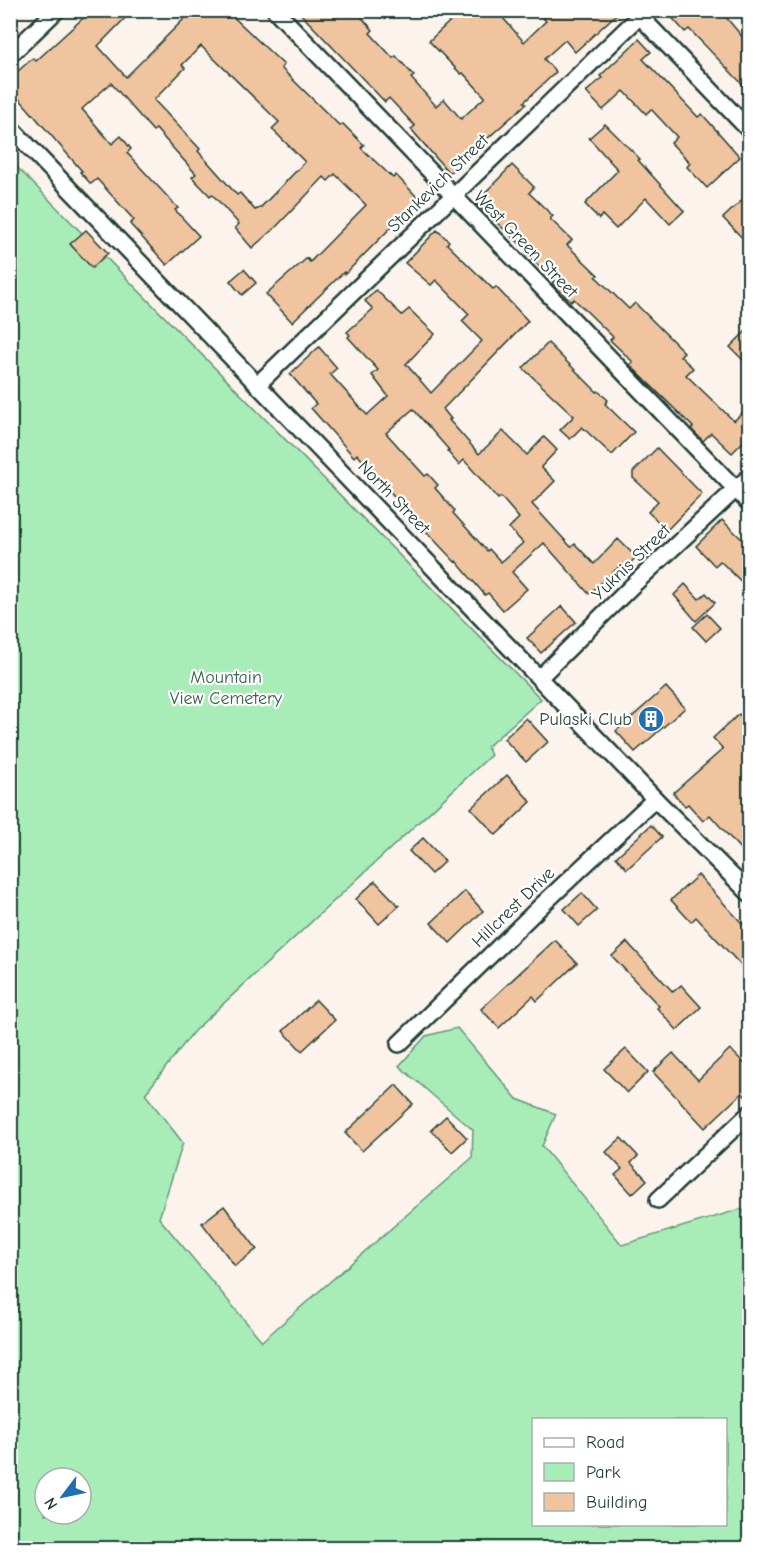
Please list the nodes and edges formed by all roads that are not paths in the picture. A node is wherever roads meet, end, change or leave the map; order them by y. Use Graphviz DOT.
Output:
graph roads {
  1 [pos="57,10"];
  2 [pos="275,10"];
  3 [pos="639,13"];
  4 [pos="10,55"];
  5 [pos="10,127"];
  6 [pos="750,131"];
  7 [pos="453,196"];
  8 [pos="258,384"];
  9 [pos="750,476"];
  10 [pos="735,489"];
  11 [pos="750,504"];
  12 [pos="540,677"];
  13 [pos="655,799"];
  14 [pos="750,894"];
  15 [pos="399,1044"];
  16 [pos="750,1113"];
  17 [pos="658,1200"];
  1 -- 4 [label="street"];
  2 -- 7 [label="street, West Green Street"];
  3 -- 6 [label="street"];
  3 -- 7 [label="street, Stankevich Street"];
  5 -- 8 [label="street, North Street"];
  7 -- 8 [label="street, Stankevich Street"];
  7 -- 10 [label="street, West Green Street"];
  8 -- 12 [label="street, North Street"];
  9 -- 10 [label="street, Yuknis Street"];
  10 -- 11 [label="street, West Green Street"];
  10 -- 12 [label="street, Yuknis Street"];
  12 -- 13 [label="street, North Street"];
  13 -- 14 [label="street, North Street"];
  13 -- 15 [label="street, Hillcrest Drive"];
  16 -- 17 [label="street"];
}
